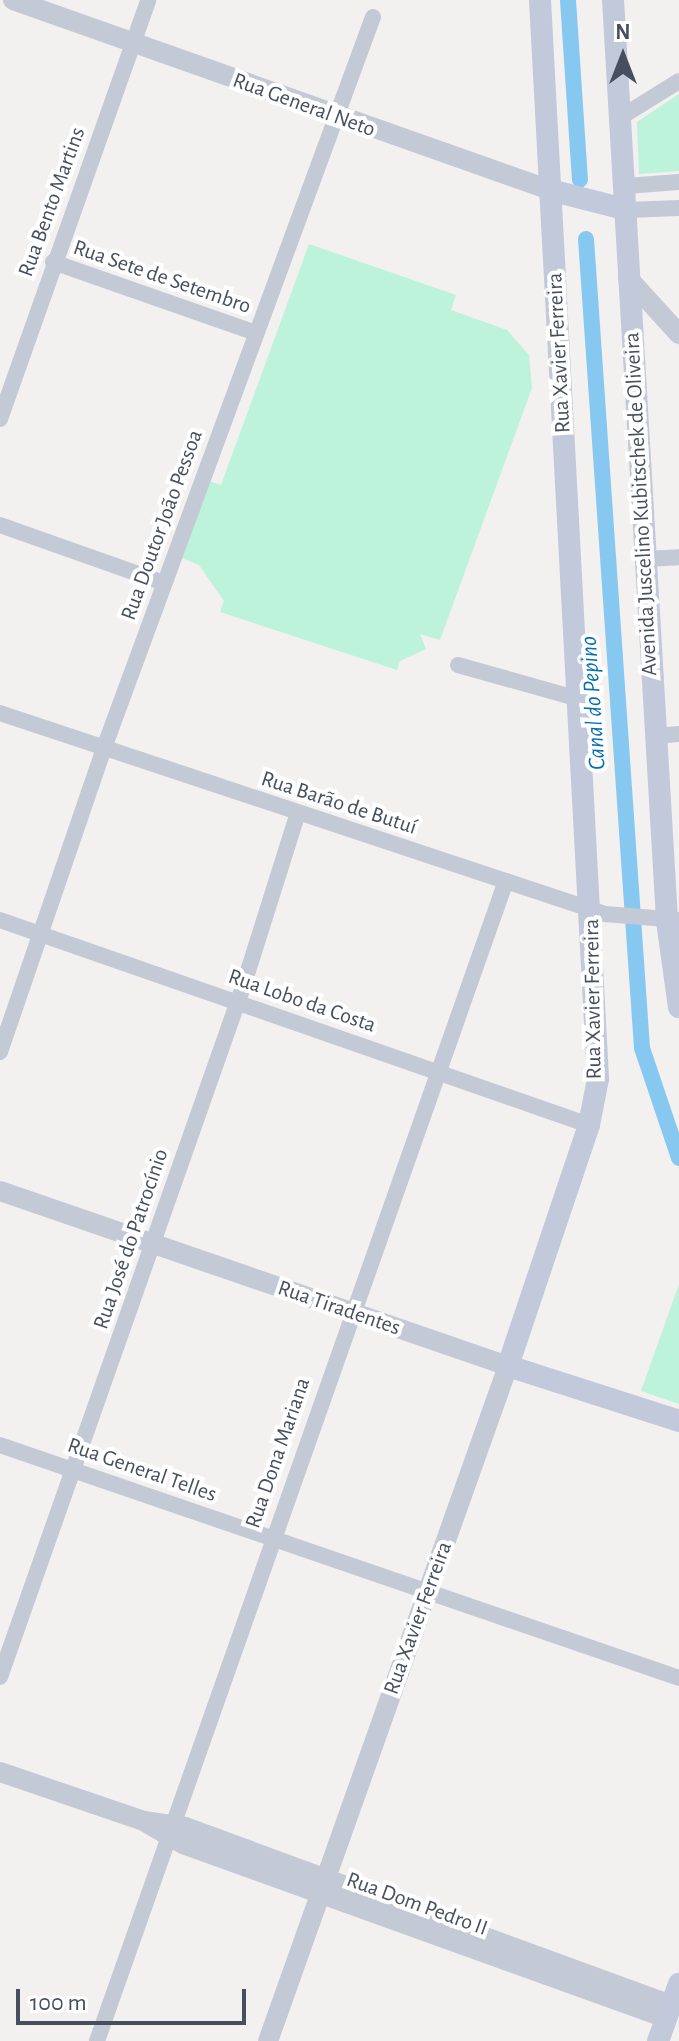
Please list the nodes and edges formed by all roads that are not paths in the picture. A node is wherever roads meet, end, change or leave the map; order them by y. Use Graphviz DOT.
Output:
graph roads {
  1 [pos="13,0"];
  2 [pos="148,0"];
  3 [pos="540,0"];
  4 [pos="613,0"];
  5 [pos="373,17"];
  6 [pos="133,43"];
  7 [pos="679,81"];
  8 [pos="333,116"];
  9 [pos="621,117"];
  10 [pos="679,182"];
  11 [pos="626,186"];
  12 [pos="550,190"];
  13 [pos="598,202"];
  14 [pos="679,208"];
  15 [pos="628,210"];
  16 [pos="53,262"];
  17 [pos="628,278"];
  18 [pos="671,328"];
  19 [pos="256,333"];
  20 [pos="632,342"];
  21 [pos="0,419"];
  22 [pos="0,525"];
  23 [pos="679,557"];
  24 [pos="644,559"];
  25 [pos="164,583"];
  26 [pos="458,665"];
  27 [pos="579,699"];
  28 [pos="0,713"];
  29 [pos="679,734"];
  30 [pos="656,736"];
  31 [pos="104,748"];
  32 [pos="298,813"];
  33 [pos="506,881"];
  34 [pos="598,912"];
  35 [pos="0,920"];
  36 [pos="673,920"];
  37 [pos="44,934"];
  38 [pos="238,1002"];
  39 [pos="679,1007"];
  40 [pos="0,1052"];
  41 [pos="439,1073"];
  42 [pos="589,1125"];
  43 [pos="0,1191"];
  44 [pos="152,1244"];
  45 [pos="351,1312"];
  46 [pos="508,1366"];
  47 [pos="679,1421"];
  48 [pos="0,1445"];
  49 [pos="73,1470"];
  50 [pos="271,1537"];
  51 [pos="427,1593"];
  52 [pos="0,1677"];
  53 [pos="679,1678"];
  54 [pos="0,1772"];
  55 [pos="168,1829"];
  56 [pos="323,1886"];
  57 [pos="675,2008"];
  58 [pos="97,2041"];
  59 [pos="268,2041"];
  60 [pos="658,2041"];
  1 -- 6 [label="street, Rua General Neto"];
  2 -- 6 [label="street, Rua Bento Martins"];
  3 -- 12 [label="main road, Rua Xavier Ferreira"];
  4 -- 9 [label="main road, Avenida Juscelino Kubitschek de Oliveira"];
  5 -- 8 [label="street, Rua Doutor João Pessoa"];
  6 -- 8 [label="street, Rua General Neto"];
  6 -- 16 [label="street, Rua Bento Martins"];
  7 -- 9 [label="street"];
  8 -- 12 [label="street, Rua General Neto"];
  8 -- 19 [label="street, Rua Doutor João Pessoa"];
  9 -- 11 [label="main road, Avenida Juscelino Kubitschek de Oliveira"];
  10 -- 11 [label="street"];
  11 -- 13 [label="main road"];
  11 -- 15 [label="main road, Avenida Juscelino Kubitschek de Oliveira"];
  12 -- 13 [label="main road, Rua General Neto"];
  12 -- 27 [label="main road, Rua Xavier Ferreira"];
  13 -- 15 [label="main road, Rua General Neto"];
  14 -- 15 [label="street"];
  15 -- 17 [label="main road, Avenida Juscelino Kubitschek de Oliveira"];
  16 -- 19 [label="street, Rua Sete de Setembro"];
  16 -- 21 [label="street, Rua Bento Martins"];
  17 -- 18 [label="street"];
  17 -- 20 [label="main road, Avenida Juscelino Kubitschek de Oliveira"];
  18 -- 20 [label="street"];
  19 -- 25 [label="street, Rua Doutor João Pessoa"];
  20 -- 24 [label="main road, Avenida Juscelino Kubitschek de Oliveira"];
  22 -- 25 [label="street"];
  23 -- 24 [label="street"];
  24 -- 30 [label="main road, Avenida Juscelino Kubitschek de Oliveira"];
  25 -- 31 [label="street, Rua Doutor João Pessoa"];
  26 -- 27 [label="street"];
  27 -- 34 [label="main road, Rua Xavier Ferreira"];
  28 -- 31 [label="street, Rua Barão de Butuí"];
  29 -- 30 [label="street"];
  30 -- 36 [label="main road, Avenida Juscelino Kubitschek de Oliveira"];
  31 -- 32 [label="street, Rua Barão de Butuí"];
  31 -- 37 [label="street, Rua Doutor João Pessoa"];
  32 -- 33 [label="street, Rua Barão de Butuí"];
  32 -- 38 [label="street, Rua José do Patrocínio"];
  33 -- 34 [label="street, Rua Barão de Butuí"];
  33 -- 41 [label="street, Rua Dona Mariana"];
  34 -- 36 [label="street, Rua Barão de Butuí"];
  34 -- 42 [label="main road, Rua Xavier Ferreira"];
  35 -- 37 [label="street, Rua Lobo da Costa"];
  36 -- 39 [label="main road, Avenida Juscelino Kubitschek de Oliveira"];
  37 -- 38 [label="street, Rua Lobo da Costa"];
  37 -- 40 [label="street, Rua Doutor João Pessoa"];
  38 -- 41 [label="street, Rua Lobo da Costa"];
  38 -- 44 [label="street, Rua José do Patrocínio"];
  41 -- 42 [label="street, Rua Lobo da Costa"];
  41 -- 45 [label="street, Rua Dona Mariana"];
  42 -- 46 [label="main road, Rua Xavier Ferreira"];
  43 -- 44 [label="street, Rua Tiradentes"];
  44 -- 45 [label="street, Rua Tiradentes"];
  44 -- 49 [label="street, Rua José do Patrocínio"];
  45 -- 46 [label="street, Rua Tiradentes"];
  45 -- 50 [label="street, Rua Dona Mariana"];
  46 -- 47 [label="main road, Rua Tiradentes"];
  46 -- 51 [label="street, Rua Xavier Ferreira"];
  48 -- 49 [label="street, Rua General Telles"];
  49 -- 50 [label="street, Rua General Telles"];
  49 -- 52 [label="street, Rua José do Patrocínio"];
  50 -- 51 [label="street, Rua General Telles"];
  50 -- 55 [label="street, Rua Dona Mariana"];
  51 -- 53 [label="street, Rua General Telles"];
  51 -- 56 [label="street, Rua Xavier Ferreira"];
  54 -- 55 [label="street, Rua Dom Pedro II"];
  55 -- 56 [label="street, Rua Dom Pedro II"];
  55 -- 58 [label="street, Rua Dona Mariana"];
  56 -- 57 [label="street, Rua Dom Pedro II"];
  56 -- 59 [label="street, Rua Xavier Ferreira"];
  57 -- 60 [label="main road"];
}
